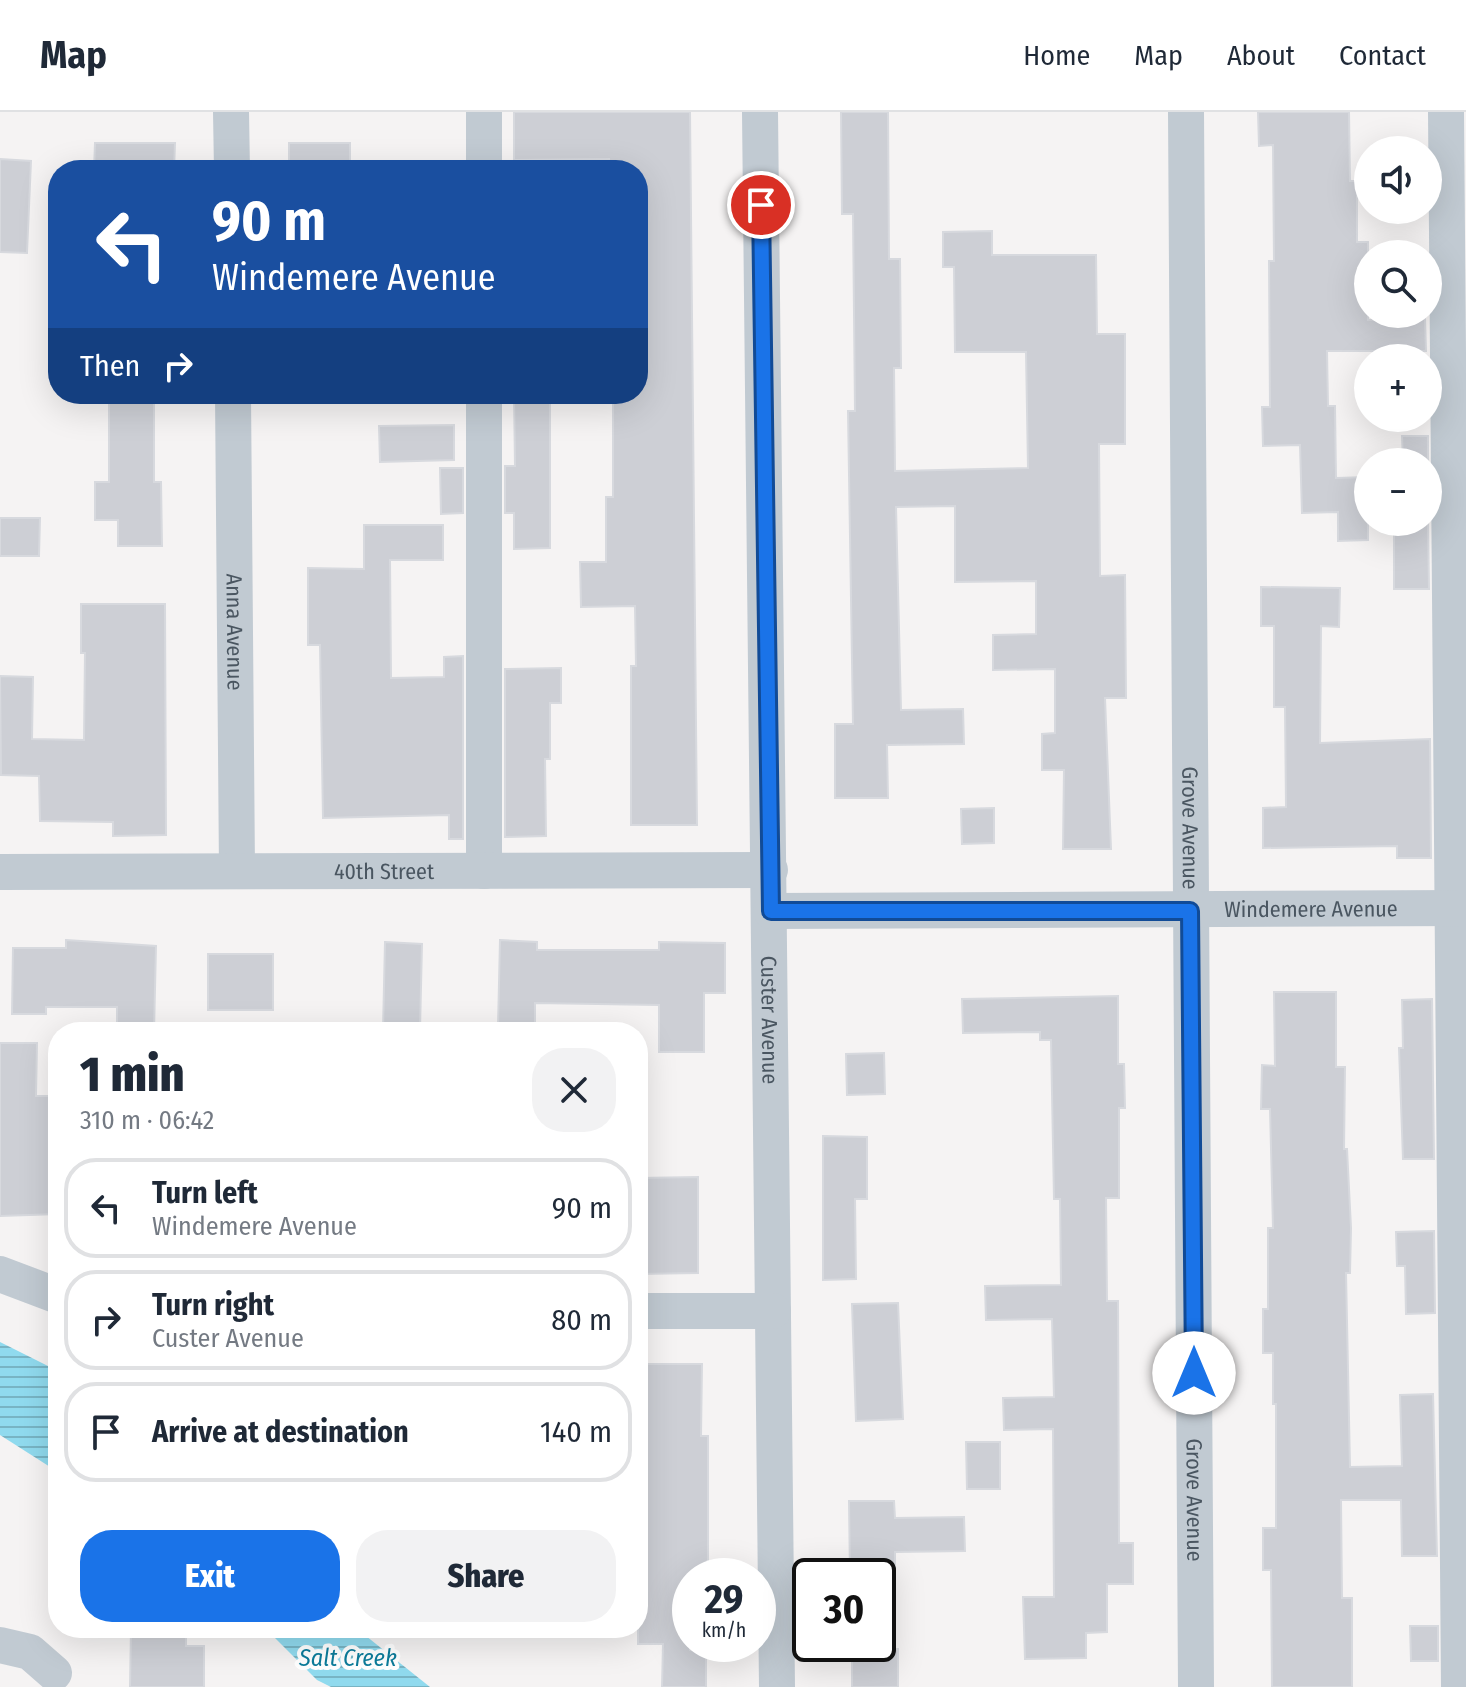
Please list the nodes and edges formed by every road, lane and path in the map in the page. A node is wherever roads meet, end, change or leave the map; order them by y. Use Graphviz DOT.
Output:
graph roads {
  1 [pos="231,112"];
  2 [pos="484,112"];
  3 [pos="760,112"];
  4 [pos="1186,112"];
  5 [pos="1446,112"];
  6 [pos="232,160"];
  7 [pos="484,160"];
  8 [pos="233,404"];
  9 [pos="484,404"];
  10 [pos="770,870"];
  11 [pos="237,871"];
  12 [pos="484,871"];
  13 [pos="0,872"];
  14 [pos="1459,908"];
  15 [pos="771,911"];
  16 [pos="1190,911"];
  17 [pos="0,1274"];
  18 [pos="48,1292"];
  19 [pos="648,1311"];
  20 [pos="773,1311"];
  21 [pos="0,1645"];
  22 [pos="54,1673"];
  23 [pos="777,1687"];
  24 [pos="1196,1687"];
  25 [pos="1459,1687"];
  1 -- 6 [label="street"];
  2 -- 7 [label="street"];
  3 -- 10 [label="street, Custer Avenue"];
  4 -- 16 [label="street, Grove Avenue"];
  5 -- 14 [label="street"];
  8 -- 11 [label="street, Anna Avenue"];
  9 -- 12 [label="street"];
  10 -- 12 [label="street, 40th Street"];
  10 -- 15 [label="street, Custer Avenue"];
  11 -- 12 [label="street, 40th Street"];
  11 -- 13 [label="street, 40th Street"];
  14 -- 16 [label="street, Windemere Avenue"];
  14 -- 25 [label="street"];
  15 -- 16 [label="street, Windemere Avenue"];
  15 -- 20 [label="street, Custer Avenue"];
  16 -- 24 [label="street, Grove Avenue"];
  17 -- 18 [label="street"];
  19 -- 20 [label="street"];
  20 -- 23 [label="street, Custer Avenue"];
  21 -- 22 [label="street"];
}
